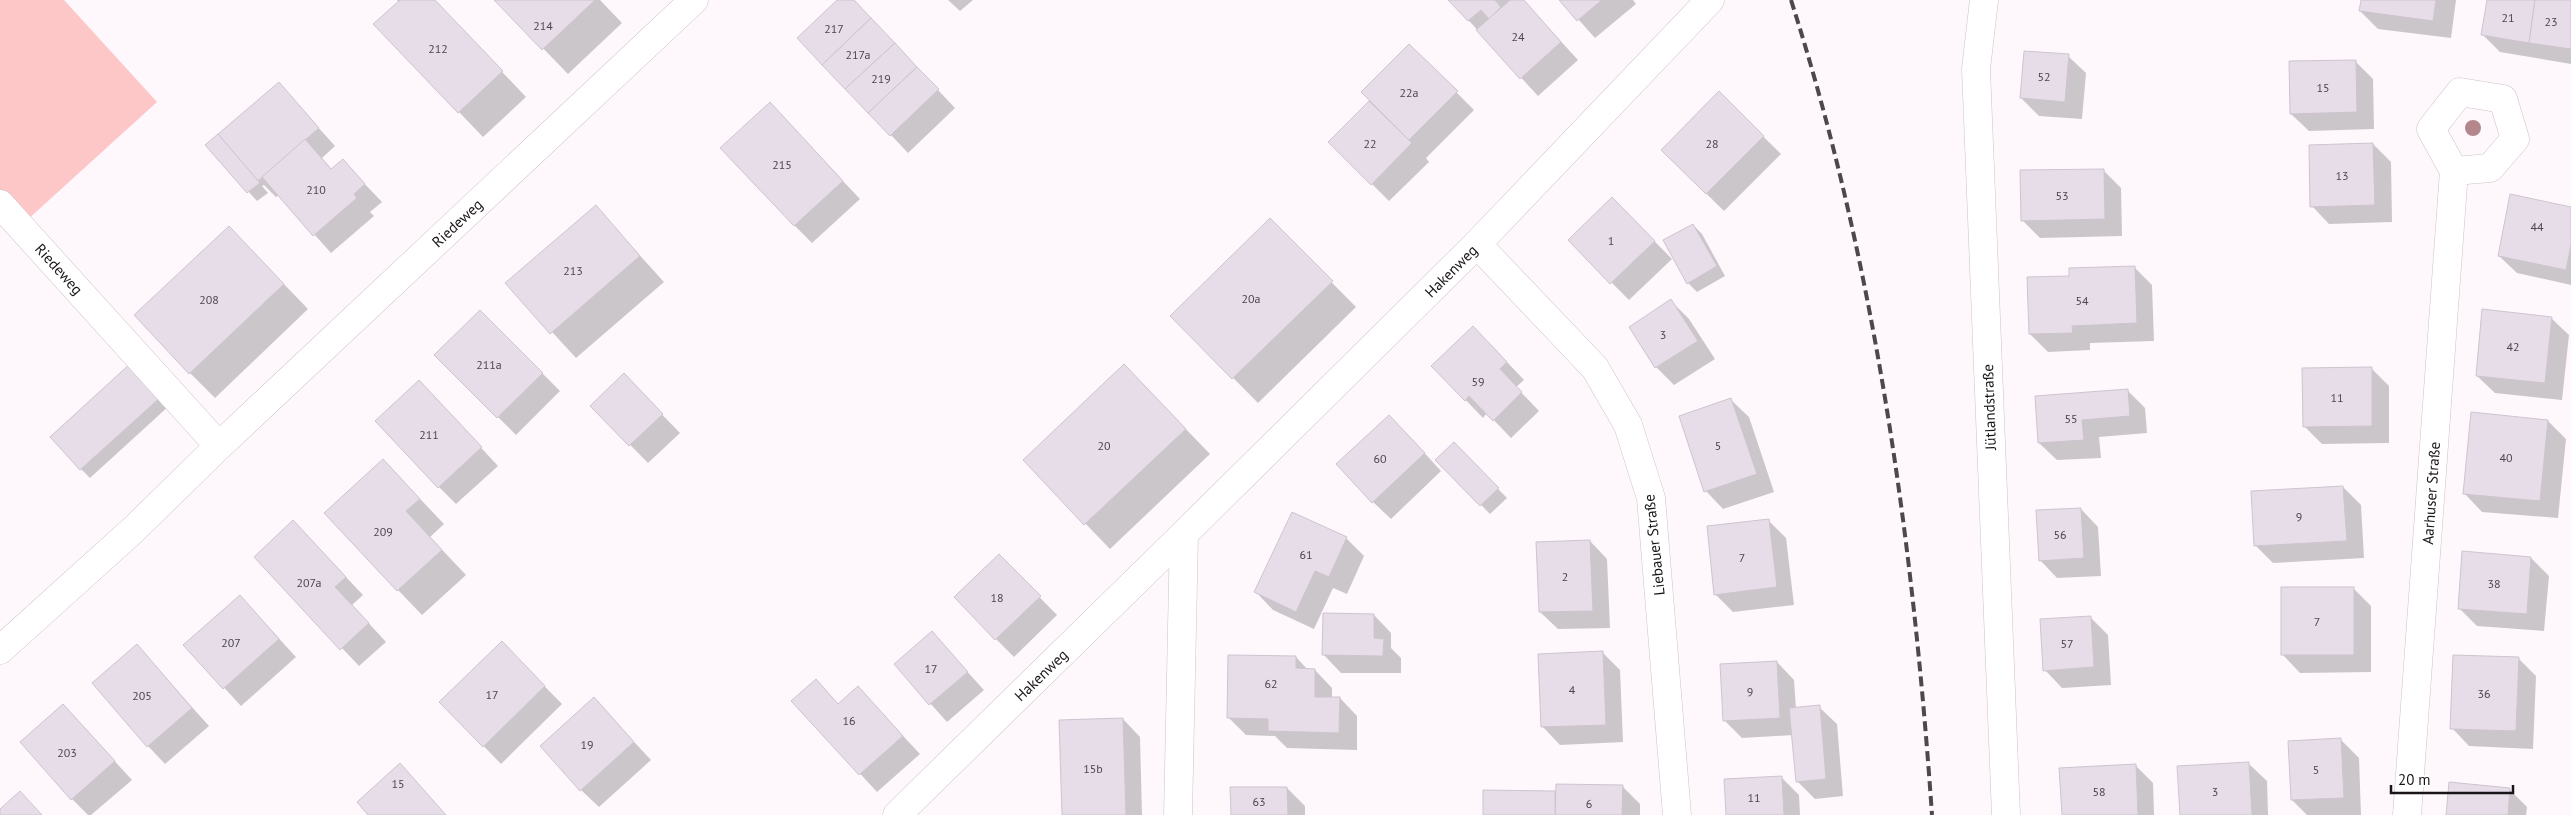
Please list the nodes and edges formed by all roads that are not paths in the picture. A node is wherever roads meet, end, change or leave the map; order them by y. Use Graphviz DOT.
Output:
graph roads {
  1 [pos="694,0"];
  2 [pos="1710,0"];
  3 [pos="1984,0"];
  4 [pos="2454,172"];
  5 [pos="0,204"];
  6 [pos="1477,244"];
  7 [pos="219,446"];
  8 [pos="1184,534"];
  9 [pos="0,650"];
  10 [pos="897,815"];
  11 [pos="1178,815"];
  12 [pos="1677,815"];
  13 [pos="2006,815"];
  14 [pos="2408,815"];
  1 -- 7 [label="street, Riedeweg"];
  2 -- 6 [label="street, Hakenweg"];
  3 -- 13 [label="street, Jütlandstraße"];
  4 -- 14 [label="street, Aarhuser Straße"];
  5 -- 7 [label="street, Riedeweg"];
  6 -- 8 [label="street, Hakenweg"];
  6 -- 12 [label="street, Liebauer Straße"];
  7 -- 9 [label="street, Riedeweg"];
  8 -- 10 [label="street, Hakenweg"];
  8 -- 11 [label="street"];
}
